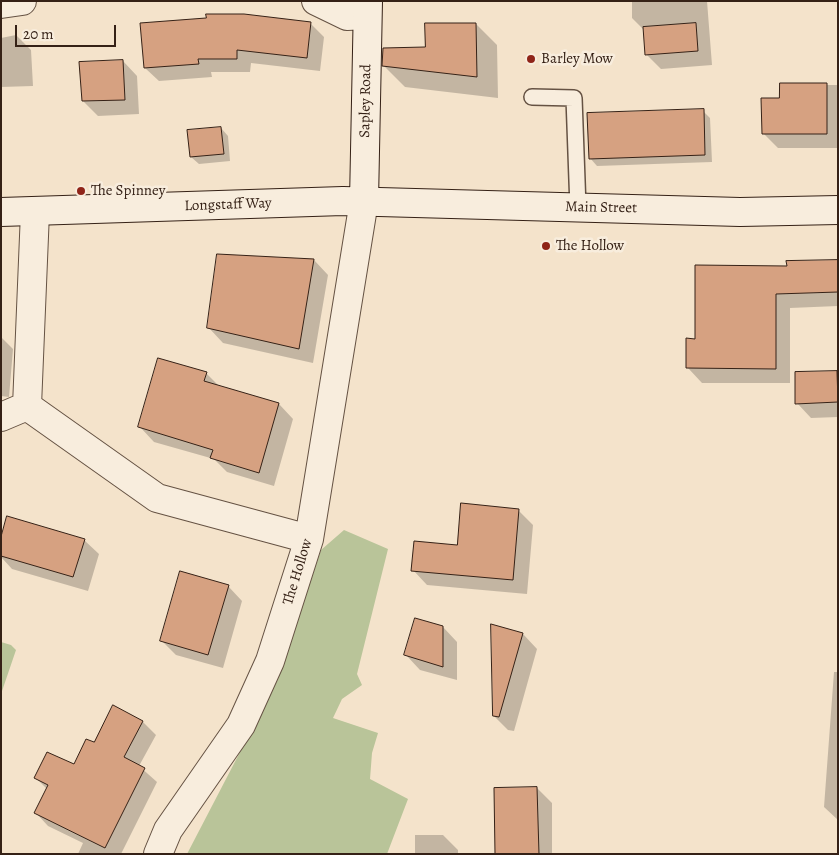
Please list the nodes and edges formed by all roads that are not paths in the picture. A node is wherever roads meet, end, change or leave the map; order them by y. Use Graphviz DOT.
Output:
graph roads {
  1 [pos="22,1"];
  2 [pos="316,1"];
  3 [pos="1,4"];
  4 [pos="367,8"];
  5 [pos="532,97"];
  6 [pos="364,201"];
  7 [pos="578,208"];
  8 [pos="838,210"];
  9 [pos="1,212"];
  10 [pos="35,212"];
  11 [pos="27,406"];
  12 [pos="1,417"];
  13 [pos="309,539"];
  14 [pos="158,854"];
  1 -- 3 [label="street"];
  2 -- 4 [label="street"];
  4 -- 6 [label="street, Sapley Road"];
  5 -- 7 [label="lane"];
  6 -- 7 [label="street, Main Street"];
  6 -- 10 [label="street, Longstaff Way"];
  6 -- 13 [label="street, The Hollow"];
  7 -- 8 [label="street, Main Street"];
  9 -- 10 [label="street, Longstaff Way"];
  10 -- 11 [label="street"];
  11 -- 12 [label="street"];
  11 -- 13 [label="street"];
  13 -- 14 [label="street, The Hollow"];
}
